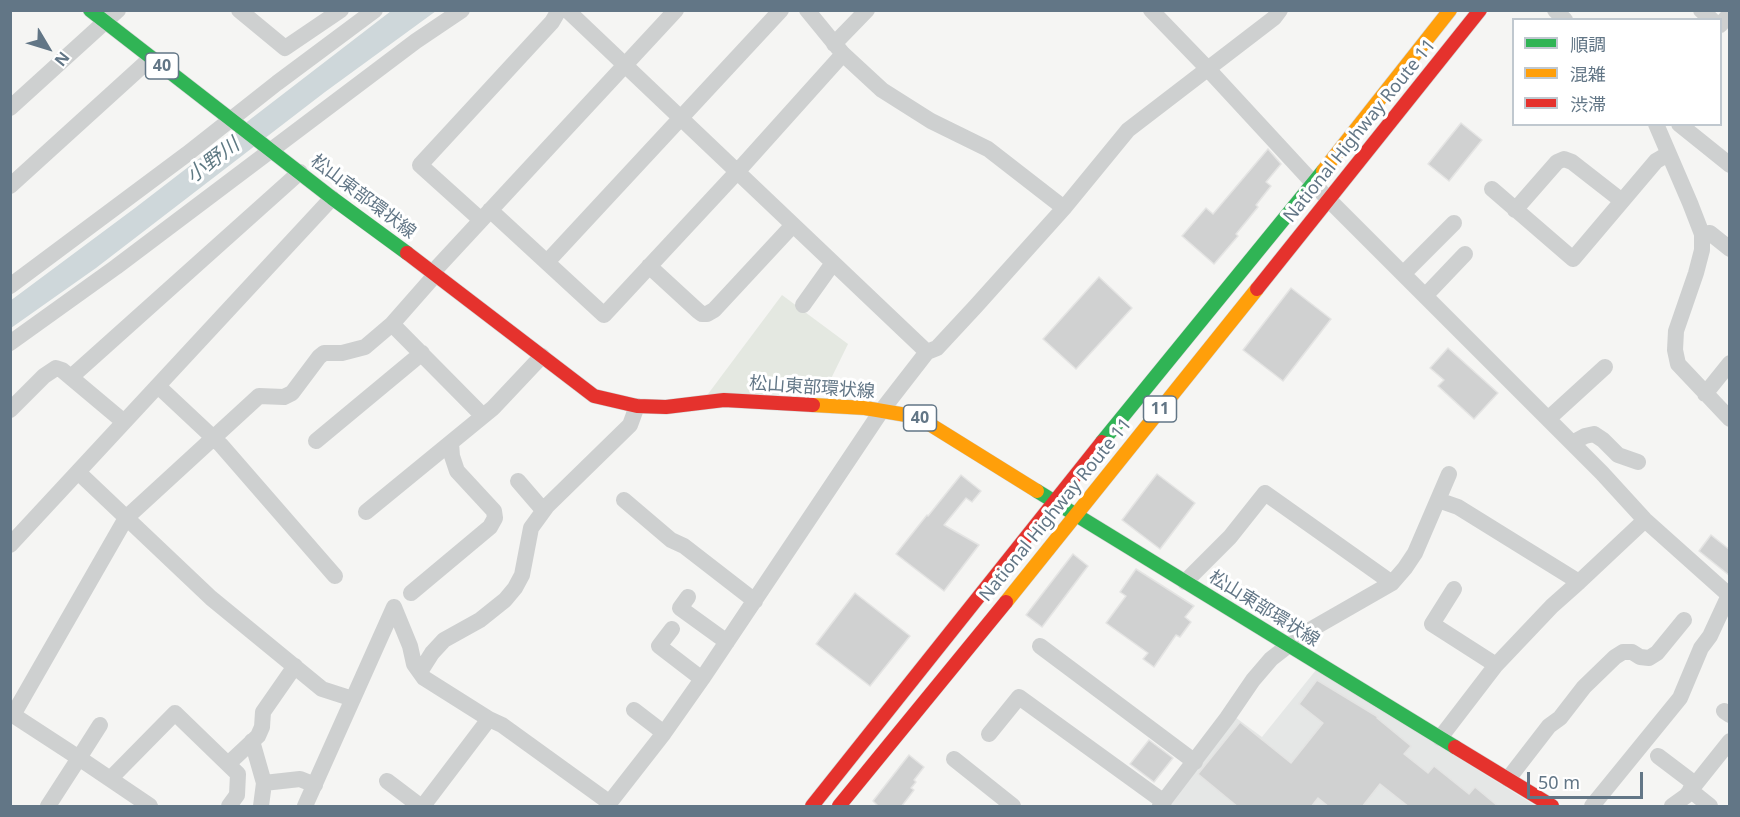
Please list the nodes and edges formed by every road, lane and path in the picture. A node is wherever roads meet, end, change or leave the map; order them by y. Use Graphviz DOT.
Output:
graph roads {
  1 [pos="90,10"];
  2 [pos="118,10"];
  3 [pos="238,10"];
  4 [pos="341,10"];
  5 [pos="375,10"];
  6 [pos="462,10"];
  7 [pos="559,10"];
  8 [pos="567,10"];
  9 [pos="676,10"];
  10 [pos="781,10"];
  11 [pos="807,10"];
  12 [pos="867,10"];
  13 [pos="1151,10"];
  14 [pos="1280,10"];
  15 [pos="1450,10"];
  16 [pos="1480,10"];
  17 [pos="105,22"];
  18 [pos="838,49"];
  19 [pos="151,58"];
  20 [pos="625,65"];
  21 [pos="1207,68"];
  22 [pos="10,108"];
  23 [pos="681,118"];
  24 [pos="233,120"];
  25 [pos="1657,126"];
  26 [pos="1681,126"];
  27 [pos="268,147"];
  28 [pos="1668,154"];
  29 [pos="1730,165"];
  30 [pos="300,172"];
  31 [pos="737,172"];
  32 [pos="1313,183"];
  33 [pos="10,186"];
  34 [pos="1492,189"];
  35 [pos="332,198"];
  36 [pos="1328,199"];
  37 [pos="1622,201"];
  38 [pos="1064,208"];
  39 [pos="1515,210"];
  40 [pos="485,215"];
  41 [pos="1454,223"];
  42 [pos="793,225"];
  43 [pos="1702,234"];
  44 [pos="1730,249"];
  45 [pos="1465,254"];
  46 [pos="547,262"];
  47 [pos="833,263"];
  48 [pos="649,266"];
  49 [pos="434,273"];
  50 [pos="1403,274"];
  51 [pos="10,286"];
  52 [pos="1425,296"];
  53 [pos="803,305"];
  54 [pos="392,324"];
  55 [pos="10,343"];
  56 [pos="927,352"];
  57 [pos="422,353"];
  58 [pos="542,356"];
  59 [pos="1730,363"];
  60 [pos="1605,368"];
  61 [pos="71,377"];
  62 [pos="158,386"];
  63 [pos="1705,394"];
  64 [pos="637,406"];
  65 [pos="10,410"];
  66 [pos="882,410"];
  67 [pos="483,416"];
  68 [pos="1548,419"];
  69 [pos="1730,419"];
  70 [pos="124,423"];
  71 [pos="213,437"];
  72 [pos="316,441"];
  73 [pos="451,442"];
  74 [pos="1572,443"];
  75 [pos="1638,462"];
  76 [pos="78,472"];
  77 [pos="1449,474"];
  78 [pos="518,481"];
  79 [pos="624,500"];
  80 [pos="1438,500"];
  81 [pos="1054,502"];
  82 [pos="543,510"];
  83 [pos="366,512"];
  84 [pos="1076,514"];
  85 [pos="126,518"];
  86 [pos="1645,520"];
  87 [pos="10,545"];
  88 [pos="335,576"];
  89 [pos="1185,582"];
  90 [pos="1580,582"];
  91 [pos="1392,583"];
  92 [pos="1454,589"];
  93 [pos="411,593"];
  94 [pos="1729,595"];
  95 [pos="688,597"];
  96 [pos="755,601"];
  97 [pos="1684,620"];
  98 [pos="672,629"];
  99 [pos="727,642"];
  100 [pos="1288,645"];
  101 [pos="1040,646"];
  102 [pos="1496,665"];
  103 [pos="295,666"];
  104 [pos="420,672"];
  105 [pos="702,679"];
  106 [pos="353,699"];
  107 [pos="634,710"];
  108 [pos="12,714"];
  109 [pos="489,719"];
  110 [pos="100,725"];
  111 [pos="664,734"];
  112 [pos="988,734"];
  113 [pos="1440,738"];
  114 [pos="252,741"];
  115 [pos="1730,741"];
  116 [pos="1658,756"];
  117 [pos="79,758"];
  118 [pos="954,759"];
  119 [pos="1195,762"];
  120 [pos="228,764"];
  121 [pos="110,779"];
  122 [pos="1508,779"];
  123 [pos="387,781"];
  124 [pos="264,783"];
  125 [pos="315,785"];
  126 [pos="1693,787"];
  127 [pos="1162,804"];
  128 [pos="609,805"];
  129 [pos="48,807"];
  130 [pos="150,807"];
  131 [pos="229,807"];
  132 [pos="261,807"];
  133 [pos="305,807"];
  134 [pos="421,807"];
  135 [pos="812,807"];
  136 [pos="839,807"];
  137 [pos="1013,807"];
  138 [pos="1552,807"];
  139 [pos="1592,807"];
  140 [pos="1672,807"];
  141 [pos="1710,807"];
  1 -- 17 [label="main road, 松山東部環状線 / 40"];
  2 -- 17 [label="street"];
  3 -- 4 [label="street"];
  5 -- 24 [label="street"];
  6 -- 27 [label="street"];
  7 -- 40 [label="street"];
  8 -- 20 [label="street"];
  9 -- 20 [label="street"];
  10 -- 23 [label="street"];
  11 -- 18 [label="street"];
  12 -- 18 [label="street"];
  13 -- 21 [label="street"];
  14 -- 21 [label="street"];
  15 -- 32 [label="main road, National Highway Route 11 / 11"];
  16 -- 36 [label="main road, National Highway Route 11 / 11"];
  17 -- 19 [label="main road, 松山東部環状線 / 40"];
  17 -- 22 [label="street"];
  18 -- 31 [label="street"];
  18 -- 38 [label="street"];
  19 -- 24 [label="main road, 松山東部環状線 / 40"];
  19 -- 33 [label="street"];
  20 -- 23 [label="street"];
  20 -- 40 [label="street"];
  21 -- 32 [label="street"];
  21 -- 38 [label="street"];
  23 -- 31 [label="street"];
  23 -- 46 [label="street"];
  24 -- 27 [label="main road, 松山東部環状線 / 40"];
  24 -- 51 [label="street"];
  25 -- 28 [label="street"];
  26 -- 29 [label="street"];
  27 -- 30 [label="main road, 松山東部環状線 / 40"];
  27 -- 55 [label="street"];
  28 -- 37 [label="street"];
  28 -- 43 [label="street"];
  30 -- 35 [label="main road, 松山東部環状線 / 40"];
  30 -- 61 [label="street"];
  31 -- 42 [label="street"];
  31 -- 48 [label="street"];
  32 -- 36 [label="street"];
  32 -- 81 [label="main road, National Highway Route 11 / 11"];
  34 -- 39 [label="street"];
  35 -- 49 [label="main road, 松山東部環状線 / 40"];
  35 -- 62 [label="street"];
  36 -- 50 [label="street"];
  36 -- 84 [label="main road, National Highway Route 11 / 11"];
  37 -- 39 [label="street"];
  37 -- 39 [label="street"];
  38 -- 56 [label="street"];
  40 -- 46 [label="street"];
  40 -- 49 [label="street"];
  41 -- 50 [label="street"];
  42 -- 47 [label="street"];
  42 -- 48 [label="street"];
  43 -- 44 [label="street"];
  43 -- 63 [label="street"];
  45 -- 52 [label="street"];
  46 -- 48 [label="street"];
  47 -- 53 [label="street"];
  47 -- 56 [label="street"];
  49 -- 54 [label="street"];
  49 -- 58 [label="main road, 松山東部環状線 / 40"];
  50 -- 52 [label="street"];
  52 -- 68 [label="street"];
  54 -- 57 [label="street"];
  54 -- 71 [label="street"];
  56 -- 66 [label="street"];
  57 -- 67 [label="street"];
  57 -- 72 [label="street"];
  58 -- 64 [label="main road, 松山東部環状線 / 40"];
  58 -- 67 [label="street"];
  59 -- 63 [label="street"];
  60 -- 68 [label="street"];
  61 -- 65 [label="street"];
  61 -- 70 [label="street"];
  62 -- 70 [label="street"];
  62 -- 71 [label="street"];
  63 -- 69 [label="street"];
  64 -- 66 [label="main road, 松山東部環状線 / 40"];
  64 -- 82 [label="street"];
  66 -- 81 [label="main road, 松山東部環状線 / 40"];
  66 -- 96 [label="street"];
  67 -- 73 [label="street"];
  68 -- 74 [label="street"];
  70 -- 76 [label="street"];
  71 -- 85 [label="street"];
  71 -- 88 [label="street"];
  73 -- 83 [label="street"];
  73 -- 93 [label="street"];
  74 -- 75 [label="street"];
  74 -- 86 [label="street"];
  76 -- 85 [label="street"];
  76 -- 87 [label="street"];
  77 -- 80 [label="street"];
  78 -- 82 [label="street"];
  79 -- 96 [label="street"];
  80 -- 90 [label="street"];
  80 -- 91 [label="street"];
  81 -- 84 [label="main road, 松山東部環状線 / 40"];
  81 -- 135 [label="main road, National Highway Route 11 / 11"];
  82 -- 104 [label="street"];
  84 -- 89 [label="main road, 松山東部環状線 / 40"];
  84 -- 136 [label="main road, National Highway Route 11 / 11"];
  85 -- 103 [label="street"];
  85 -- 108 [label="street"];
  86 -- 90 [label="street"];
  86 -- 94 [label="street"];
  89 -- 91 [label="street"];
  89 -- 100 [label="main road, 松山東部環状線 / 40"];
  90 -- 102 [label="street"];
  91 -- 100 [label="street"];
  92 -- 102 [label="street"];
  94 -- 139 [label="street"];
  95 -- 99 [label="street"];
  96 -- 99 [label="street"];
  97 -- 122 [label="street"];
  98 -- 105 [label="street"];
  99 -- 105 [label="street"];
  100 -- 113 [label="main road, 松山東部環状線 / 40"];
  100 -- 119 [label="street"];
  101 -- 119 [label="street"];
  102 -- 113 [label="street"];
  103 -- 106 [label="street"];
  103 -- 114 [label="street"];
  104 -- 106 [label="street"];
  104 -- 109 [label="street"];
  105 -- 111 [label="street"];
  106 -- 125 [label="street"];
  107 -- 111 [label="street"];
  108 -- 117 [label="street"];
  109 -- 128 [label="street"];
  109 -- 134 [label="street"];
  110 -- 117 [label="street"];
  111 -- 128 [label="street"];
  112 -- 127 [label="street"];
  113 -- 122 [label="main road, 松山東部環状線 / 40"];
  114 -- 120 [label="street"];
  114 -- 124 [label="street"];
  115 -- 126 [label="street"];
  116 -- 126 [label="street"];
  117 -- 121 [label="street"];
  117 -- 129 [label="street"];
  118 -- 137 [label="street"];
  119 -- 127 [label="street"];
  120 -- 121 [label="street"];
  120 -- 131 [label="street"];
  121 -- 130 [label="street"];
  122 -- 138 [label="main road, 松山東部環状線 / 40"];
  123 -- 134 [label="street"];
  124 -- 125 [label="street"];
  124 -- 132 [label="street"];
  125 -- 133 [label="street"];
  126 -- 140 [label="street"];
  126 -- 141 [label="street"];
}
